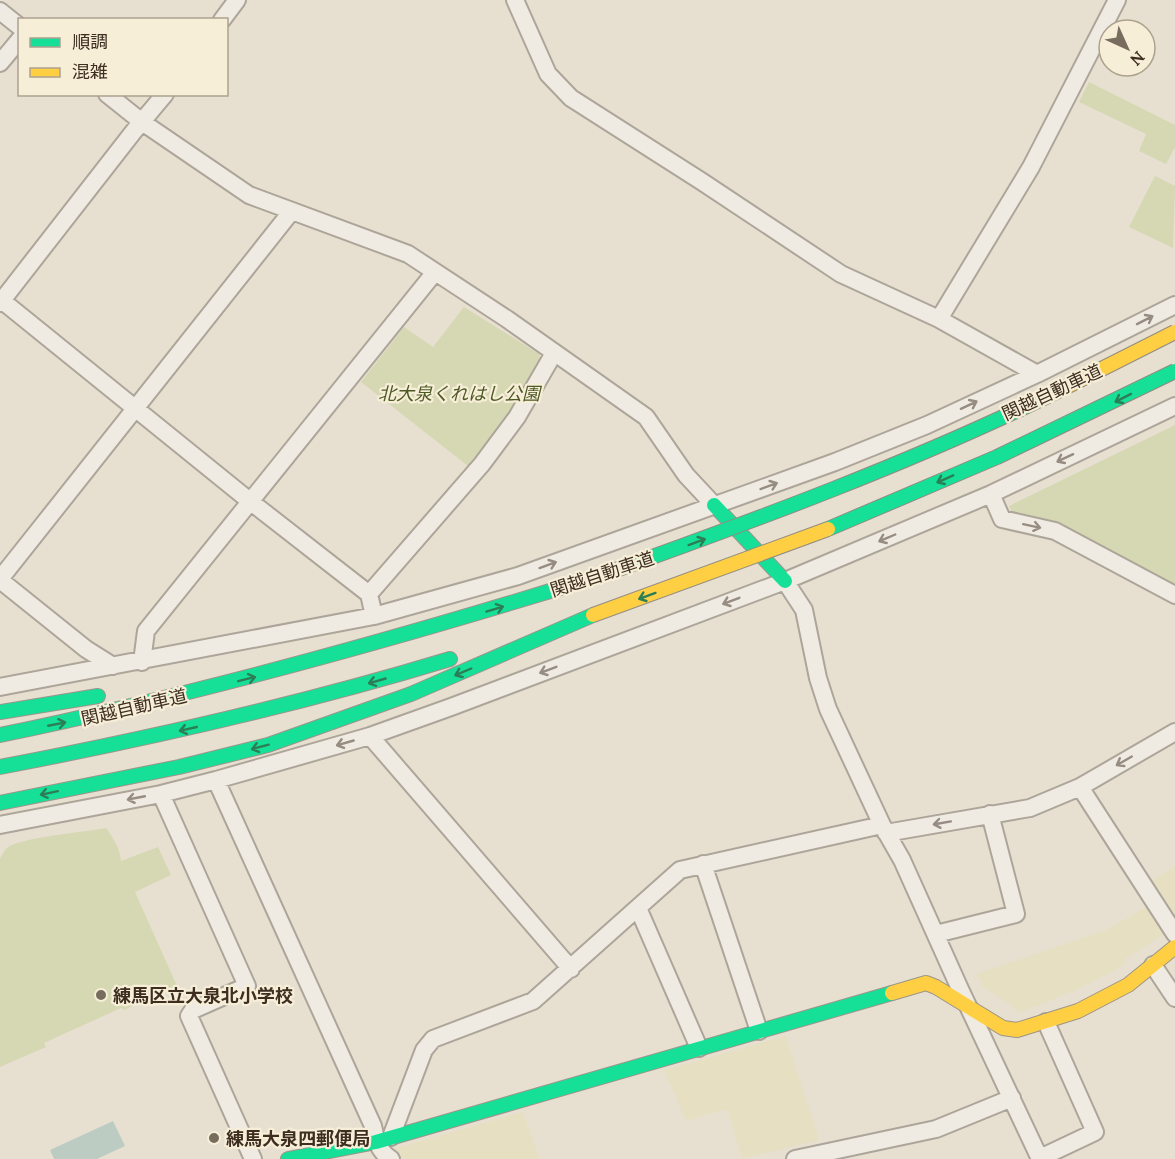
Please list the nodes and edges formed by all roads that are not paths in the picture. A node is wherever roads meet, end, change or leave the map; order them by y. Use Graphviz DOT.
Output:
graph roads {
  1 [pos="237,0"];
  2 [pos="515,0"];
  3 [pos="1117,0"];
  4 [pos="0,11"];
  5 [pos="224,18"];
  6 [pos="18,25"];
  7 [pos="18,41"];
  8 [pos="0,63"];
  9 [pos="109,96"];
  10 [pos="163,96"];
  11 [pos="142,122"];
  12 [pos="291,212"];
  13 [pos="435,272"];
  14 [pos="1,301"];
  15 [pos="1175,305"];
  16 [pos="939,319"];
  17 [pos="1175,332"];
  18 [pos="554,353"];
  19 [pos="1175,371"];
  20 [pos="1037,374"];
  21 [pos="1175,406"];
  22 [pos="135,408"];
  23 [pos="991,494"];
  24 [pos="251,502"];
  25 [pos="714,505"];
  26 [pos="0,580"];
  27 [pos="785,581"];
  28 [pos="369,594"];
  29 [pos="1175,595"];
  30 [pos="593,615"];
  31 [pos="374,616"];
  32 [pos="444,625"];
  33 [pos="142,662"];
  34 [pos="113,666"];
  35 [pos="165,684"];
  36 [pos="0,687"];
  37 [pos="106,695"];
  38 [pos="0,712"];
  39 [pos="1175,732"];
  40 [pos="0,735"];
  41 [pos="370,736"];
  42 [pos="0,767"];
  43 [pos="216,780"];
  44 [pos="1080,787"];
  45 [pos="161,794"];
  46 [pos="0,803"];
  47 [pos="990,814"];
  48 [pos="0,825"];
  49 [pos="884,829"];
  50 [pos="703,864"];
  51 [pos="638,908"];
  52 [pos="936,934"];
  53 [pos="1175,934"];
  54 [pos="1175,947"];
  55 [pos="1153,966"];
  56 [pos="571,969"];
  57 [pos="954,974"];
  58 [pos="926,983"];
  59 [pos="1175,998"];
  60 [pos="968,1007"];
  61 [pos="1046,1022"];
  62 [pos="1017,1030"];
  63 [pos="759,1031"];
  64 [pos="985,1041"];
  65 [pos="699,1048"];
  66 [pos="1012,1098"];
  67 [pos="384,1139"];
  68 [pos="253,1159"];
  69 [pos="288,1159"];
  70 [pos="391,1159"];
  71 [pos="795,1159"];
  72 [pos="1040,1159"];
  1 -- 5 [label="street"];
  2 -- 16 [label="street"];
  3 -- 16 [label="street"];
  4 -- 6 [label="street"];
  7 -- 8 [label="street"];
  9 -- 11 [label="street"];
  10 -- 11 [label="street"];
  11 -- 12 [label="street"];
  11 -- 14 [label="street"];
  12 -- 13 [label="street"];
  12 -- 22 [label="street"];
  13 -- 18 [label="street"];
  13 -- 24 [label="street"];
  14 -- 22 [label="street"];
  20 -- 15 [label="street, one-way"];
  16 -- 20 [label="street"];
  32 -- 17 [label="main road, 関越自動車道, one-way, bridge"];
  18 -- 25 [label="street"];
  18 -- 28 [label="street"];
  19 -- 30 [label="main road, 関越自動車道, one-way, bridge"];
  25 -- 20 [label="street, one-way"];
  21 -- 23 [label="street, one-way"];
  22 -- 24 [label="street"];
  22 -- 26 [label="street"];
  23 -- 27 [label="street, one-way"];
  23 -- 29 [label="street, one-way"];
  24 -- 28 [label="street"];
  24 -- 33 [label="street"];
  25 -- 27 [label="main road"];
  31 -- 25 [label="street, one-way"];
  26 -- 34 [label="street"];
  27 -- 41 [label="street, one-way"];
  27 -- 49 [label="street"];
  28 -- 31 [label="street"];
  30 -- 42 [label="main road, 関越自動車道, one-way"];
  30 -- 46 [label="main road, one-way"];
  31 -- 33 [label="street"];
  32 -- 35 [label="main road"];
  40 -- 32 [label="main road, 関越自動車道, one-way"];
  33 -- 34 [label="street"];
  34 -- 36 [label="street"];
  37 -- 38 [label="main road"];
  39 -- 44 [label="street, one-way"];
  41 -- 43 [label="street, one-way"];
  41 -- 56 [label="street"];
  43 -- 45 [label="street"];
  43 -- 67 [label="street"];
  44 -- 47 [label="street"];
  44 -- 53 [label="street"];
  45 -- 48 [label="street, one-way"];
  45 -- 68 [label="street"];
  47 -- 49 [label="street, one-way"];
  47 -- 52 [label="street"];
  49 -- 50 [label="street"];
  49 -- 52 [label="street"];
  50 -- 51 [label="street"];
  50 -- 63 [label="street"];
  51 -- 56 [label="street"];
  51 -- 65 [label="street"];
  52 -- 57 [label="street"];
  54 -- 55 [label="main road"];
  55 -- 59 [label="street"];
  55 -- 61 [label="main road"];
  56 -- 67 [label="street"];
  57 -- 58 [label="street"];
  57 -- 60 [label="street"];
  58 -- 60 [label="main road"];
  58 -- 63 [label="main road"];
  60 -- 62 [label="main road"];
  60 -- 64 [label="street"];
  61 -- 62 [label="main road"];
  61 -- 72 [label="street"];
  62 -- 64 [label="street"];
  63 -- 65 [label="main road"];
  64 -- 66 [label="street"];
  65 -- 67 [label="main road"];
  66 -- 71 [label="street"];
  66 -- 72 [label="street"];
  67 -- 69 [label="main road"];
  67 -- 70 [label="street"];
}
